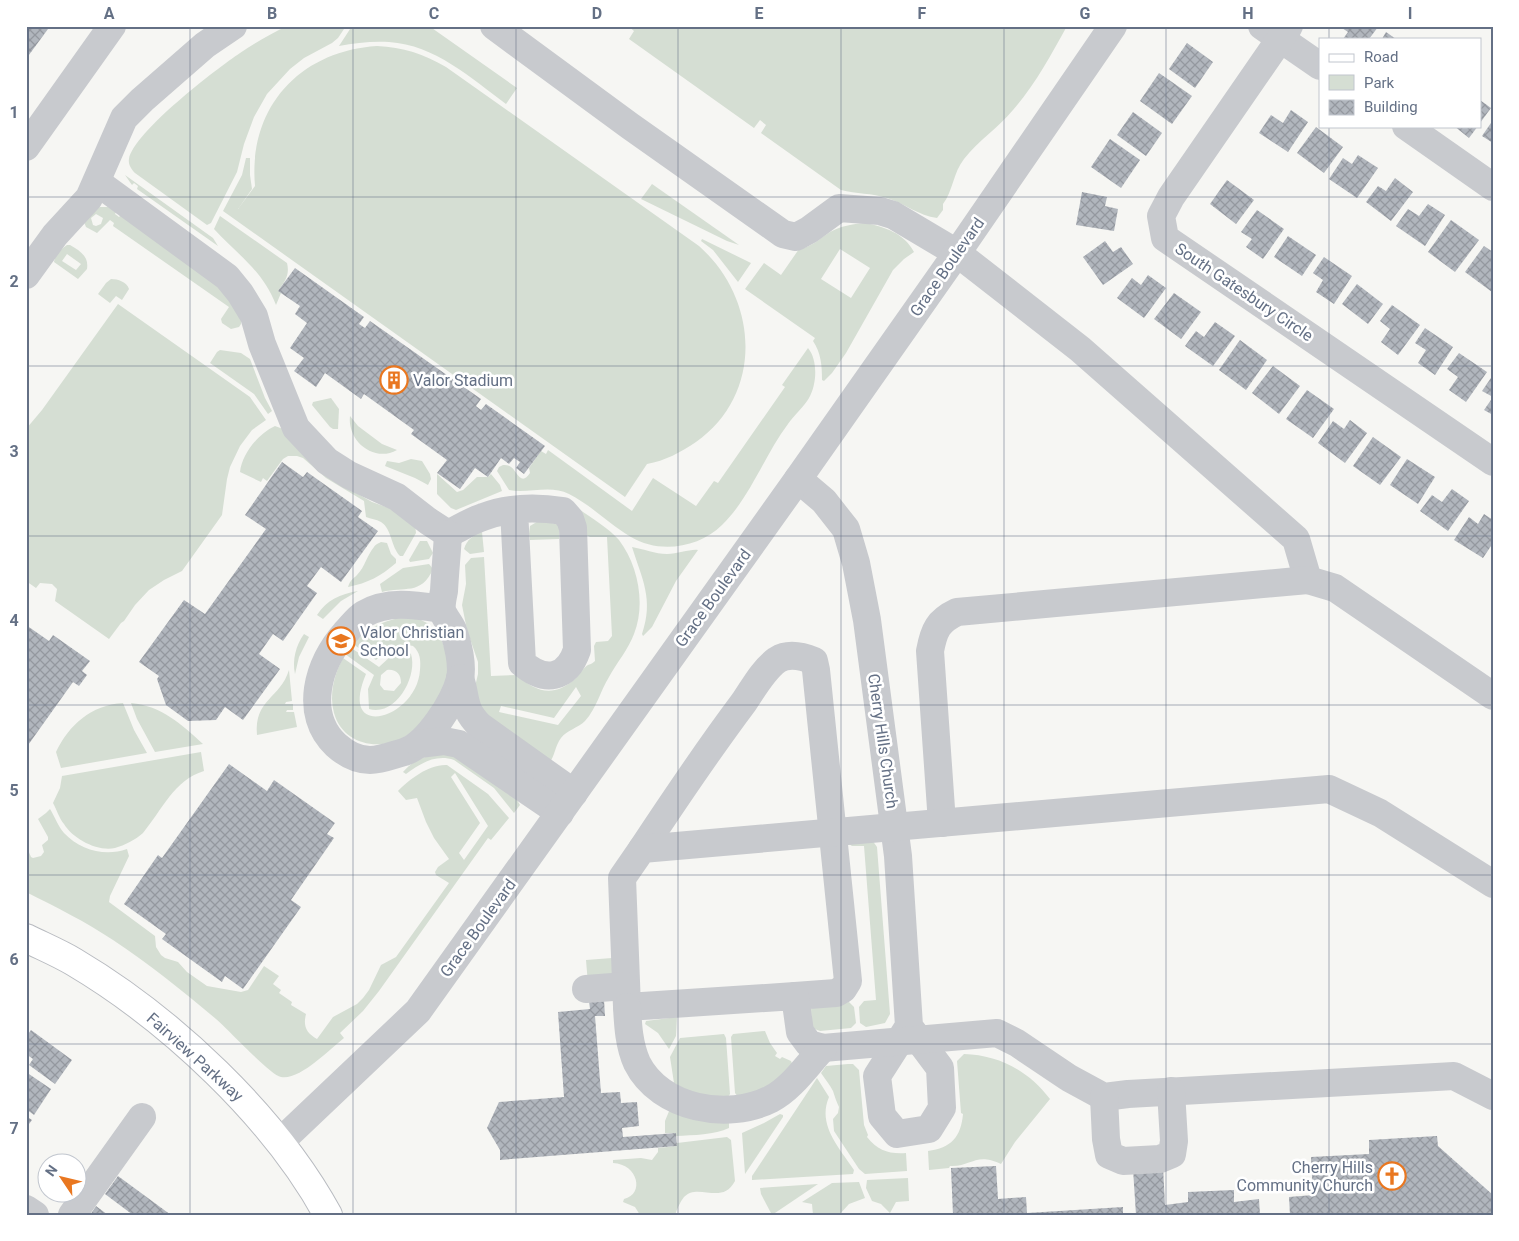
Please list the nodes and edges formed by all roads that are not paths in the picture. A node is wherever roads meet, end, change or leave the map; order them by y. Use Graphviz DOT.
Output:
graph roads {
  1 [pos="112,26"];
  2 [pos="233,26"];
  3 [pos="494,26"];
  4 [pos="1113,26"];
  5 [pos="1277,30"];
  6 [pos="1319,65"];
  7 [pos="1409,128"];
  8 [pos="26,147"];
  9 [pos="97,182"];
  10 [pos="1493,187"];
  11 [pos="957,253"];
  12 [pos="26,275"];
  13 [pos="1493,462"];
  14 [pos="798,479"];
  15 [pos="514,510"];
  16 [pos="448,534"];
  17 [pos="1308,580"];
  18 [pos="442,608"];
  19 [pos="460,678"];
  20 [pos="1493,696"];
  21 [pos="419,744"];
  22 [pos="567,803"];
  23 [pos="942,823"];
  24 [pos="895,828"];
  25 [pos="834,833"];
  26 [pos="642,849"];
  27 [pos="1493,884"];
  28 [pos="26,938"];
  29 [pos="586,989"];
  30 [pos="626,996"];
  31 [pos="795,996"];
  32 [pos="909,1036"];
  33 [pos="823,1048"];
  34 [pos="1171,1091"];
  35 [pos="1104,1096"];
  36 [pos="1493,1096"];
  37 [pos="142,1117"];
  38 [pos="280,1142"];
  39 [pos="26,1209"];
  40 [pos="35,1215"];
  41 [pos="72,1215"];
  42 [pos="328,1215"];
  1 -- 8 [label="street"];
  2 -- 9 [label="street"];
  3 -- 11 [label="street"];
  4 -- 11 [label="street, Grace Boulevard"];
  5 -- 6 [label="street, South Gatesbury Circle"];
  5 -- 13 [label="street, South Gatesbury Circle"];
  7 -- 10 [label="street"];
  9 -- 12 [label="street"];
  9 -- 16 [label="street"];
  11 -- 14 [label="street, Grace Boulevard"];
  11 -- 17 [label="street"];
  14 -- 22 [label="street, Grace Boulevard"];
  14 -- 24 [label="street, Cherry Hills Church"];
  15 -- 15 [label="street"];
  15 -- 16 [label="street"];
  16 -- 18 [label="street"];
  17 -- 20 [label="street"];
  17 -- 23 [label="street"];
  18 -- 19 [label="street"];
  18 -- 21 [label="street"];
  19 -- 21 [label="street"];
  19 -- 22 [label="street"];
  21 -- 22 [label="street"];
  22 -- 38 [label="street, Grace Boulevard"];
  23 -- 24 [label="street"];
  23 -- 27 [label="street"];
  24 -- 25 [label="street"];
  24 -- 32 [label="street, Cherry Hills Church"];
  25 -- 26 [label="street"];
  25 -- 26 [label="street"];
  25 -- 31 [label="street"];
  26 -- 30 [label="street"];
  28 -- 38 [label="main road, Fairview Parkway"];
  29 -- 30 [label="street"];
  30 -- 31 [label="street"];
  30 -- 33 [label="street"];
  31 -- 33 [label="street"];
  32 -- 33 [label="street"];
  32 -- 35 [label="street"];
  34 -- 35 [label="street"];
  34 -- 35 [label="street"];
  34 -- 36 [label="street"];
  37 -- 41 [label="street"];
  38 -- 42 [label="main road, Fairview Parkway"];
  39 -- 40 [label="street"];
}
